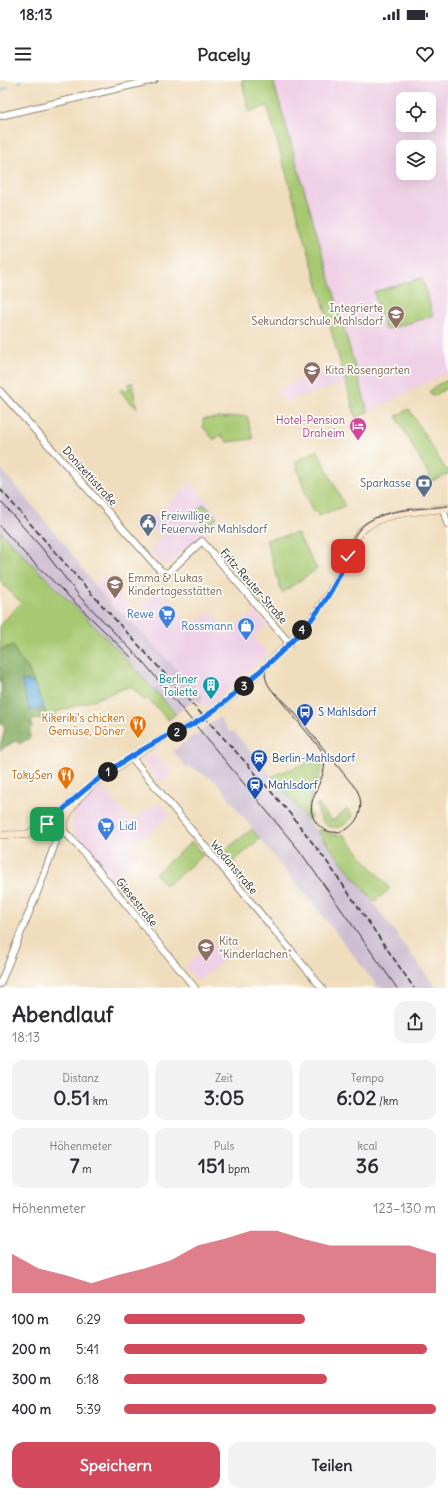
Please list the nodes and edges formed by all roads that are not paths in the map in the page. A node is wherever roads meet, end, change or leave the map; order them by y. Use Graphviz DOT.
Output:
graph roads {
  1 [pos="154,80"];
  2 [pos="0,116"];
  3 [pos="0,390"];
  4 [pos="445,509"];
  5 [pos="448,525"];
  6 [pos="202,541"];
  7 [pos="290,644"];
  8 [pos="132,758"];
  9 [pos="82,794"];
  10 [pos="52,820"];
  11 [pos="63,827"];
  12 [pos="0,835"];
  13 [pos="25,835"];
  14 [pos="54,835"];
  15 [pos="0,984"];
  16 [pos="194,988"];
  17 [pos="322,988"];
  1 -- 2 [label="street"];
  3 -- 6 [label="street, Donizettistraße"];
  4 -- 5 [label="street"];
  4 -- 7 [label="main road"];
  6 -- 7 [label="street, Fritz-Reuter-Straße"];
  7 -- 8 [label="main road"];
  8 -- 9 [label="main road"];
  8 -- 17 [label="street, Wodanstraße"];
  9 -- 10 [label="main road"];
  9 -- 11 [label="main road"];
  10 -- 11 [label="main road"];
  10 -- 13 [label="main road"];
  10 -- 14 [label="main road"];
  11 -- 14 [label="main road"];
  11 -- 16 [label="street, Giesestraße"];
  12 -- 13 [label="main road"];
  13 -- 14 [label="main road"];
  14 -- 15 [label="street"];
}
